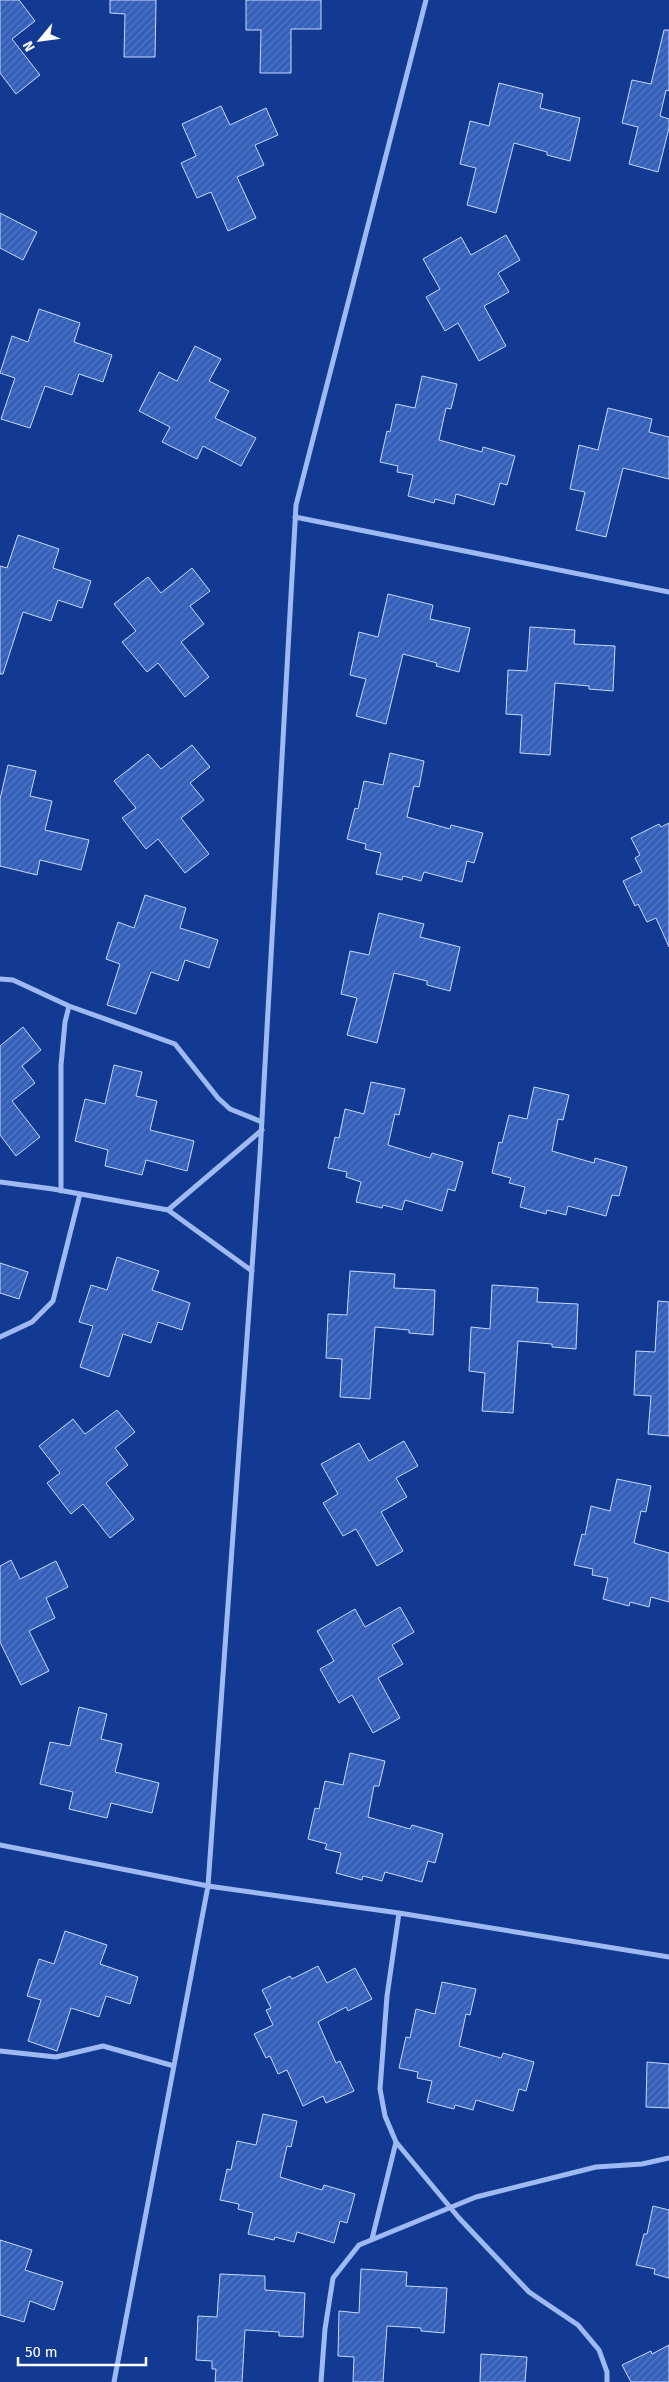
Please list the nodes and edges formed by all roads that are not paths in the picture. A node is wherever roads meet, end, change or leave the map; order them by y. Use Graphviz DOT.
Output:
graph roads {
  1 [pos="426,0"];
  2 [pos="295,517"];
  3 [pos="669,592"];
  4 [pos="0,979"];
  5 [pos="69,1006"];
  6 [pos="262,1122"];
  7 [pos="262,1130"];
  8 [pos="0,1182"];
  9 [pos="61,1190"];
  10 [pos="80,1194"];
  11 [pos="168,1210"];
  12 [pos="252,1271"];
  13 [pos="0,1337"];
  14 [pos="0,1845"];
  15 [pos="208,1886"];
  16 [pos="399,1913"];
  17 [pos="669,1957"];
  18 [pos="0,2051"];
  19 [pos="174,2066"];
  20 [pos="396,2142"];
  21 [pos="669,2158"];
  22 [pos="451,2208"];
  23 [pos="372,2240"];
  24 [pos="114,2382"];
  25 [pos="321,2382"];
  26 [pos="607,2382"];
  1 -- 2 [label="street"];
  2 -- 3 [label="street"];
  2 -- 6 [label="street"];
  4 -- 5 [label="street"];
  5 -- 6 [label="street"];
  5 -- 9 [label="street"];
  6 -- 7 [label="street"];
  7 -- 11 [label="street"];
  7 -- 12 [label="street"];
  8 -- 9 [label="street"];
  9 -- 10 [label="street"];
  10 -- 11 [label="street"];
  10 -- 13 [label="street"];
  11 -- 12 [label="street"];
  12 -- 15 [label="street"];
  14 -- 15 [label="street"];
  15 -- 16 [label="street"];
  15 -- 19 [label="street"];
  16 -- 17 [label="street"];
  16 -- 20 [label="street"];
  18 -- 19 [label="street"];
  19 -- 24 [label="street"];
  20 -- 22 [label="street"];
  20 -- 23 [label="street"];
  21 -- 22 [label="street"];
  22 -- 23 [label="street"];
  22 -- 26 [label="street"];
  23 -- 25 [label="street"];
}
